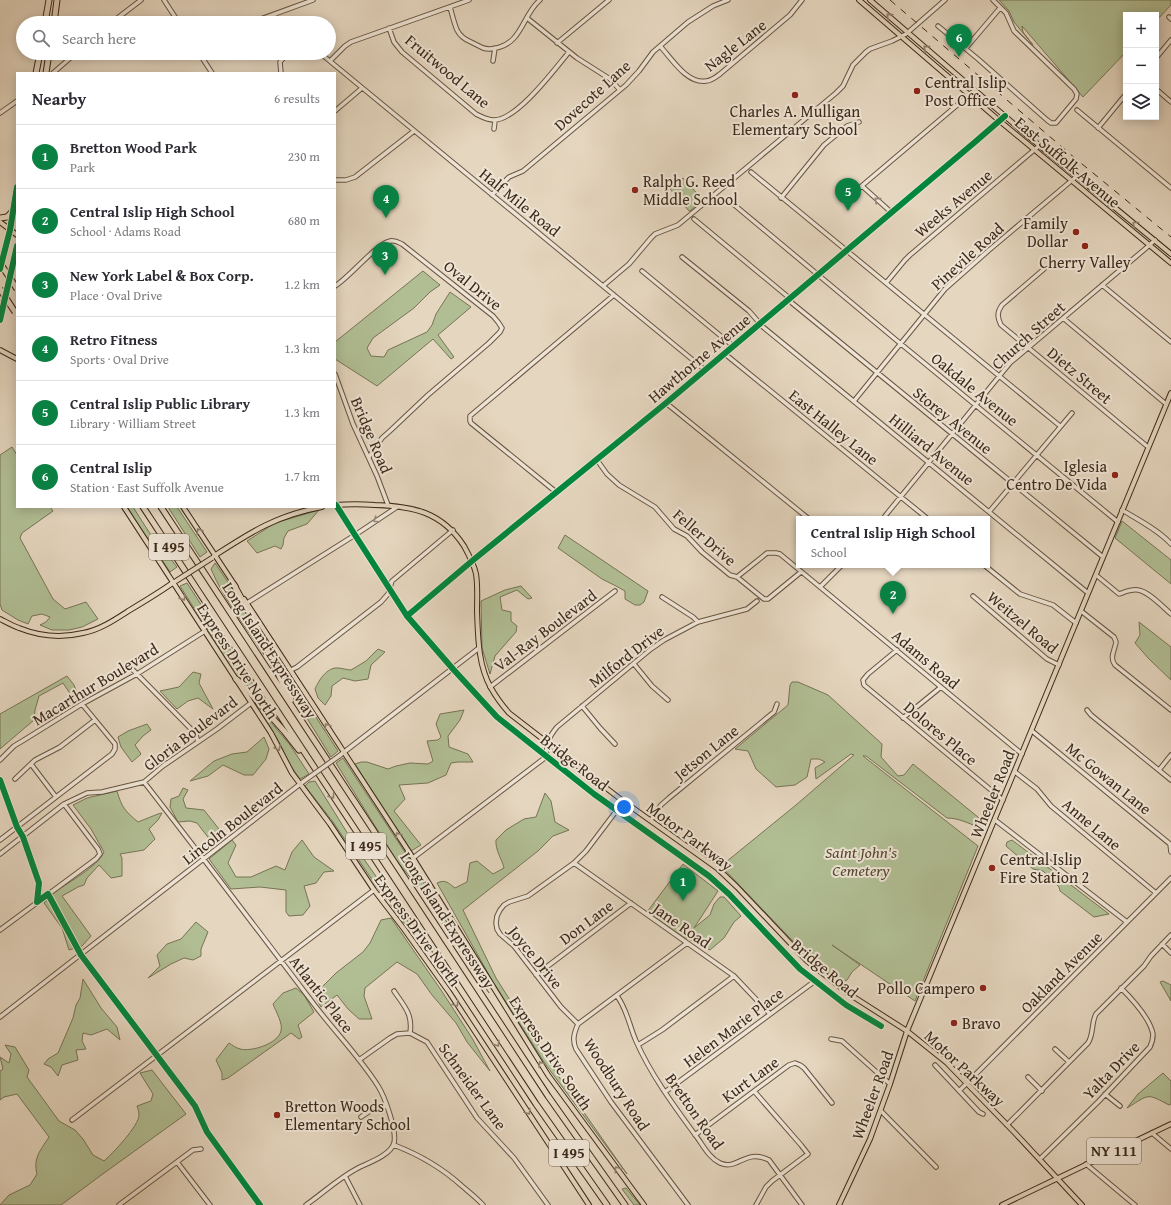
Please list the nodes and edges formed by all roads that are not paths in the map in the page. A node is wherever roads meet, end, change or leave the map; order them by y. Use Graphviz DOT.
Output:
graph roads {
  1 [pos="49,0"];
  2 [pos="57,0"];
  3 [pos="141,0"];
  4 [pos="164,0"];
  5 [pos="313,0"];
  6 [pos="469,0"];
  7 [pos="540,0"];
  8 [pos="609,0"];
  9 [pos="728,0"];
  10 [pos="802,0"];
  11 [pos="859,0"];
  12 [pos="870,0"];
  13 [pos="945,0"];
  14 [pos="993,0"];
  15 [pos="450,7"];
  16 [pos="1000,8"];
  17 [pos="274,14"];
  18 [pos="46,16"];
  19 [pos="55,16"];
  20 [pos="120,16"];
  21 [pos="174,16"];
  22 [pos="269,16"];
  23 [pos="527,18"];
  24 [pos="938,26"];
  25 [pos="389,28"];
  26 [pos="908,32"];
  27 [pos="902,36"];
  28 [pos="1171,40"];
  29 [pos="557,43"];
  30 [pos="660,46"];
  31 [pos="495,48"];
  32 [pos="966,48"];
  33 [pos="569,52"];
  34 [pos="1159,54"];
  35 [pos="336,55"];
  36 [pos="39,60"];
  37 [pos="48,60"];
  38 [pos="68,60"];
  39 [pos="204,60"];
  40 [pos="282,60"];
  41 [pos="330,61"];
  42 [pos="493,61"];
  43 [pos="36,72"];
  44 [pos="46,72"];
  45 [pos="54,72"];
  46 [pos="211,72"];
  47 [pos="282,72"];
  48 [pos="362,88"];
  49 [pos="620,90"];
  50 [pos="975,90"];
  51 [pos="1159,92"];
  52 [pos="970,95"];
  53 [pos="1123,98"];
  54 [pos="16,102"];
  55 [pos="1171,102"];
  56 [pos="336,110"];
  57 [pos="1077,110"];
  58 [pos="0,113"];
  59 [pos="1005,116"];
  60 [pos="495,120"];
  61 [pos="1000,121"];
  62 [pos="859,122"];
  63 [pos="1098,128"];
  64 [pos="494,129"];
  65 [pos="414,131"];
  66 [pos="1040,146"];
  67 [pos="1035,150"];
  68 [pos="751,172"];
  69 [pos="1077,176"];
  70 [pos="336,180"];
  71 [pos="1072,181"];
  72 [pos="862,186"];
  73 [pos="1171,188"];
  74 [pos="16,194"];
  75 [pos="492,195"];
  76 [pos="851,195"];
  77 [pos="781,198"];
  78 [pos="732,203"];
  79 [pos="13,212"];
  80 [pos="892,213"];
  81 [pos="0,218"];
  82 [pos="694,219"];
  83 [pos="0,222"];
  84 [pos="10,230"];
  85 [pos="16,234"];
  86 [pos="1154,240"];
  87 [pos="1149,245"];
  88 [pos="16,250"];
  89 [pos="846,251"];
  90 [pos="1171,254"];
  91 [pos="682,257"];
  92 [pos="0,263"];
  93 [pos="1171,263"];
  94 [pos="0,269"];
  95 [pos="1044,269"];
  96 [pos="642,271"];
  97 [pos="818,275"];
  98 [pos="886,283"];
  99 [pos="336,285"];
  100 [pos="1102,285"];
  101 [pos="603,286"];
  102 [pos="16,287"];
  103 [pos="0,289"];
  104 [pos="614,295"];
  105 [pos="790,299"];
  106 [pos="16,313"];
  107 [pos="925,315"];
  108 [pos="1063,318"];
  109 [pos="0,320"];
  110 [pos="760,323"];
  111 [pos="1171,342"];
  112 [pos="901,344"];
  113 [pos="733,346"];
  114 [pos="1028,348"];
  115 [pos="0,350"];
  116 [pos="725,354"];
  117 [pos="16,358"];
  118 [pos="705,370"];
  119 [pos="877,373"];
  120 [pos="1000,376"];
  121 [pos="336,377"];
  122 [pos="1171,393"];
  123 [pos="854,401"];
  124 [pos="666,403"];
  125 [pos="1166,404"];
  126 [pos="976,405"];
  127 [pos="1072,413"];
  128 [pos="1060,426"];
  129 [pos="952,434"];
  130 [pos="1148,447"];
  131 [pos="1036,455"];
  132 [pos="369,457"];
  133 [pos="597,460"];
  134 [pos="929,462"];
  135 [pos="1013,484"];
  136 [pos="556,492"];
  137 [pos="901,496"];
  138 [pos="336,505"];
  139 [pos="388,505"];
  140 [pos="399,506"];
  141 [pos="125,508"];
  142 [pos="144,508"];
  143 [pos="162,508"];
  144 [pos="184,508"];
  145 [pos="318,508"];
  146 [pos="1122,510"];
  147 [pos="989,512"];
  148 [pos="805,516"];
  149 [pos="885,516"];
  150 [pos="924,516"];
  151 [pos="1118,522"];
  152 [pos="452,530"];
  153 [pos="355,536"];
  154 [pos="1171,544"];
  155 [pos="214,556"];
  156 [pos="1103,558"];
  157 [pos="472,560"];
  158 [pos="796,568"];
  159 [pos="796,568"];
  160 [pos="839,568"];
  161 [pos="988,568"];
  162 [pos="801,572"];
  163 [pos="1096,575"];
  164 [pos="737,577"];
  165 [pos="174,582"];
  166 [pos="234,585"];
  167 [pos="820,587"];
  168 [pos="389,588"];
  169 [pos="615,591"];
  170 [pos="1088,593"];
  171 [pos="973,596"];
  172 [pos="662,597"];
  173 [pos="758,602"];
  174 [pos="247,603"];
  175 [pos="1081,611"];
  176 [pos="1171,614"];
  177 [pos="407,616"];
  178 [pos="0,619"];
  179 [pos="698,622"];
  180 [pos="1076,623"];
  181 [pos="205,631"];
  182 [pos="479,648"];
  183 [pos="897,650"];
  184 [pos="634,664"];
  185 [pos="1058,665"];
  186 [pos="453,669"];
  187 [pos="133,670"];
  188 [pos="291,670"];
  189 [pos="137,674"];
  190 [pos="236,679"];
  191 [pos="490,687"];
  192 [pos="941,687"];
  193 [pos="668,700"];
  194 [pos="251,703"];
  195 [pos="82,704"];
  196 [pos="777,704"];
  197 [pos="582,706"];
  198 [pos="1087,710"];
  199 [pos="1171,710"];
  200 [pos="903,718"];
  201 [pos="95,720"];
  202 [pos="1032,731"];
  203 [pos="312,738"];
  204 [pos="198,742"];
  205 [pos="547,743"];
  206 [pos="615,744"];
  207 [pos="344,752"];
  208 [pos="1022,754"];
  209 [pos="1171,755"];
  210 [pos="546,757"];
  211 [pos="0,760"];
  212 [pos="30,764"];
  213 [pos="1159,770"];
  214 [pos="1015,772"];
  215 [pos="15,779"];
  216 [pos="1171,780"];
  217 [pos="144,782"];
  218 [pos="302,783"];
  219 [pos="325,785"];
  220 [pos="56,797"];
  221 [pos="1003,800"];
  222 [pos="64,804"];
  223 [pos="617,810"];
  224 [pos="651,820"];
  225 [pos="995,820"];
  226 [pos="17,827"];
  227 [pos="23,837"];
  228 [pos="0,840"];
  229 [pos="1170,844"];
  230 [pos="1171,852"];
  231 [pos="0,854"];
  232 [pos="412,858"];
  233 [pos="204,860"];
  234 [pos="574,863"];
  235 [pos="1171,878"];
  236 [pos="374,890"];
  237 [pos="1156,893"];
  238 [pos="37,902"];
  239 [pos="631,903"];
  240 [pos="1127,922"];
  241 [pos="0,930"];
  242 [pos="1171,935"];
  243 [pos="686,943"];
  244 [pos="1162,944"];
  245 [pos="1171,953"];
  246 [pos="280,960"];
  247 [pos="536,975"];
  248 [pos="734,976"];
  249 [pos="815,981"];
  250 [pos="1121,988"];
  251 [pos="394,991"];
  252 [pos="617,996"];
  253 [pos="770,1014"];
  254 [pos="0,1017"];
  255 [pos="578,1024"];
  256 [pos="881,1026"];
  257 [pos="907,1031"];
  258 [pos="410,1033"];
  259 [pos="831,1039"];
  260 [pos="638,1045"];
  261 [pos="1055,1049"];
  262 [pos="359,1060"];
  263 [pos="1069,1062"];
  264 [pos="935,1064"];
  265 [pos="1028,1077"];
  266 [pos="890,1084"];
  267 [pos="967,1084"];
  268 [pos="754,1091"];
  269 [pos="959,1091"];
  270 [pos="1042,1091"];
  271 [pos="665,1092"];
  272 [pos="1105,1094"];
  273 [pos="832,1104"];
  274 [pos="386,1106"];
  275 [pos="1120,1106"];
  276 [pos="881,1111"];
  277 [pos="983,1114"];
  278 [pos="361,1117"];
  279 [pos="72,1120"];
  280 [pos="1171,1124"];
  281 [pos="1007,1125"];
  282 [pos="1152,1133"];
  283 [pos="695,1135"];
  284 [pos="394,1145"];
  285 [pos="201,1149"];
  286 [pos="1171,1149"];
  287 [pos="1040,1159"];
  288 [pos="178,1162"];
  289 [pos="1086,1164"];
  290 [pos="936,1167"];
  291 [pos="780,1175"];
  292 [pos="345,1176"];
  293 [pos="1058,1178"];
  294 [pos="605,1204"];
  295 [pos="119,1205"];
  296 [pos="210,1205"];
  297 [pos="306,1205"];
  298 [pos="360,1205"];
  299 [pos="483,1205"];
  300 [pos="548,1205"];
  301 [pos="589,1205"];
  302 [pos="625,1205"];
  303 [pos="644,1205"];
  304 [pos="688,1205"];
  305 [pos="756,1205"];
  306 [pos="802,1205"];
  307 [pos="839,1205"];
  308 [pos="1002,1205"];
  309 [pos="1082,1205"];
  310 [pos="1135,1205"];
  1 -- 18 [label="highway"];
  2 -- 19 [label="highway"];
  3 -- 20 [label="street"];
  4 -- 21 [label="street"];
  5 -- 17 [label="street"];
  6 -- 15 [label="street"];
  7 -- 23 [label="street"];
  8 -- 29 [label="street"];
  9 -- 30 [label="street, Dovecote Lane"];
  10 -- 30 [label="street, Nagle Lane"];
  11 -- 27 [label="main road, East Suffolk Avenue"];
  26 -- 12 [label="main road, East Suffolk Avenue, one-way"];
  13 -- 26 [label="street"];
  14 -- 16 [label="street"];
  15 -- 25 [label="street"];
  15 -- 31 [label="street"];
  16 -- 32 [label="street"];
  16 -- 32 [label="street"];
  17 -- 22 [label="street"];
  23 -- 29 [label="street"];
  23 -- 31 [label="street"];
  24 -- 32 [label="street"];
  25 -- 35 [label="street"];
  25 -- 60 [label="street, Fruitwood Lane"];
  26 -- 27 [label="street"];
  50 -- 26 [label="main road, East Suffolk Avenue, one-way"];
  27 -- 52 [label="main road, East Suffolk Avenue"];
  27 -- 101 [label="street"];
  28 -- 34 [label="street"];
  29 -- 33 [label="street"];
  30 -- 49 [label="street, Dovecote Lane"];
  31 -- 42 [label="street"];
  33 -- 49 [label="street"];
  33 -- 60 [label="street, Fruitwood Lane"];
  36 -- 43 [label="highway"];
  37 -- 44 [label="highway"];
  38 -- 45 [label="street"];
  39 -- 46 [label="street"];
  40 -- 47 [label="street"];
  41 -- 48 [label="street, Half Mile Road"];
  48 -- 56 [label="street"];
  48 -- 65 [label="street, Half Mile Road"];
  49 -- 75 [label="street, Dovecote Lane"];
  50 -- 52 [label="street"];
  50 -- 59 [label="main road, East Suffolk Avenue"];
  51 -- 55 [label="street"];
  52 -- 61 [label="main road, East Suffolk Avenue"];
  52 -- 72 [label="street"];
  53 -- 63 [label="street"];
  54 -- 58 [label="street"];
  57 -- 63 [label="street"];
  59 -- 61 [label="street, Hawthorne Avenue"];
  59 -- 66 [label="main road, East Suffolk Avenue"];
  60 -- 64 [label="street"];
  61 -- 67 [label="main road, East Suffolk Avenue"];
  61 -- 80 [label="street, Hawthorne Avenue"];
  62 -- 77 [label="street"];
  63 -- 73 [label="street"];
  65 -- 70 [label="street"];
  65 -- 75 [label="street, Half Mile Road"];
  66 -- 67 [label="street, Weeks Avenue"];
  66 -- 69 [label="main road, East Suffolk Avenue"];
  67 -- 71 [label="main road, East Suffolk Avenue"];
  67 -- 98 [label="street, Weeks Avenue"];
  68 -- 77 [label="street"];
  69 -- 71 [label="street, Pinevile Road"];
  86 -- 69 [label="main road, East Suffolk Avenue, one-way"];
  71 -- 87 [label="main road, East Suffolk Avenue"];
  71 -- 107 [label="street, Pinevile Road"];
  72 -- 76 [label="street"];
  80 -- 72 [label="street, one-way"];
  74 -- 79 [label="highway"];
  75 -- 101 [label="street, Half Mile Road"];
  77 -- 89 [label="street"];
  78 -- 97 [label="street, Oakdale Avenue"];
  79 -- 81 [label="highway"];
  79 -- 84 [label="highway"];
  80 -- 89 [label="street, Hawthorne Avenue"];
  82 -- 105 [label="street, Storey Avenue"];
  83 -- 84 [label="main road"];
  84 -- 85 [label="main road"];
  84 -- 94 [label="highway"];
  86 -- 87 [label="street, Church Street"];
  86 -- 90 [label="main road, East Suffolk Avenue"];
  87 -- 93 [label="main road, East Suffolk Avenue"];
  87 -- 100 [label="street, Church Street"];
  88 -- 109 [label="highway"];
  89 -- 97 [label="street, Hawthorne Avenue"];
  89 -- 98 [label="street"];
  91 -- 110 [label="street, Hilliard Avenue"];
  92 -- 102 [label="highway, bridge"];
  95 -- 114 [label="street, Dietz Street"];
  96 -- 113 [label="street"];
  97 -- 105 [label="street, Hawthorne Avenue"];
  97 -- 112 [label="street, Oakdale Avenue"];
  98 -- 107 [label="street"];
  99 -- 132 [label="street, Oval Drive"];
  100 -- 108 [label="street, Church Street"];
  100 -- 111 [label="street"];
  101 -- 104 [label="street, Half Mile Road"];
  103 -- 106 [label="highway, bridge"];
  104 -- 118 [label="street, Half Mile Road"];
  104 -- 136 [label="street"];
  105 -- 110 [label="street, Hawthorne Avenue"];
  105 -- 119 [label="street, Storey Avenue"];
  107 -- 112 [label="street, Pinevile Road"];
  107 -- 120 [label="street"];
  108 -- 114 [label="street, Church Street"];
  108 -- 125 [label="street"];
  110 -- 113 [label="street, Hawthorne Avenue"];
  110 -- 123 [label="street, Hilliard Avenue"];
  112 -- 119 [label="street, Pinevile Road"];
  112 -- 126 [label="street, Oakdale Avenue"];
  113 -- 116 [label="street, Hawthorne Avenue"];
  114 -- 120 [label="street, Church Street"];
  114 -- 130 [label="street, Dietz Street"];
  115 -- 117 [label="main road"];
  116 -- 118 [label="street, Hawthorne Avenue"];
  116 -- 137 [label="street, East Halley Lane"];
  118 -- 124 [label="street, Hawthorne Avenue"];
  119 -- 123 [label="street, Pinevile Road"];
  119 -- 129 [label="street, Storey Avenue"];
  120 -- 126 [label="street, Church Street"];
  120 -- 128 [label="street"];
  121 -- 132 [label="street, Bridge Road"];
  122 -- 125 [label="main road, Wheeler Road"];
  123 -- 134 [label="street, Hilliard Avenue"];
  124 -- 133 [label="street, Hawthorne Avenue"];
  124 -- 148 [label="street"];
  125 -- 130 [label="main road, Wheeler Road"];
  126 -- 129 [label="street, Church Street"];
  126 -- 131 [label="street, Oakdale Avenue"];
  127 -- 128 [label="street"];
  128 -- 131 [label="street"];
  129 -- 134 [label="street, Church Street"];
  129 -- 135 [label="street, Storey Avenue"];
  130 -- 146 [label="main road, Wheeler Road"];
  131 -- 135 [label="street"];
  131 -- 151 [label="street, Oakdale Avenue"];
  132 -- 139 [label="street, Bridge Road"];
  133 -- 136 [label="street, Hawthorne Avenue"];
  133 -- 164 [label="street, Feller Drive"];
  134 -- 137 [label="street, Church Street"];
  134 -- 147 [label="street, Hilliard Avenue"];
  135 -- 147 [label="street"];
  135 -- 156 [label="street, Storey Avenue"];
  136 -- 157 [label="street, Hawthorne Avenue"];
  137 -- 149 [label="street, Church Street"];
  137 -- 150 [label="street, East Halley Lane"];
  138 -- 139 [label="main road, Motor Parkway"];
  138 -- 153 [label="street, Bridge Road"];
  139 -- 140 [label="main road, Motor Parkway"];
  140 -- 152 [label="main road, Motor Parkway"];
  140 -- 153 [label="street, one-way"];
  141 -- 165 [label="main road, Express Drive North"];
  142 -- 219 [label="highway, Long Island Expressway / I 495"];
  143 -- 203 [label="highway, Long Island Expressway / I 495"];
  155 -- 144 [label="main road, Express Drive South, one-way"];
  145 -- 155 [label="main road"];
  146 -- 151 [label="main road, Wheeler Road"];
  146 -- 154 [label="street"];
  147 -- 170 [label="street, Hilliard Avenue"];
  151 -- 156 [label="main road, Wheeler Road"];
  152 -- 157 [label="main road, Motor Parkway"];
  152 -- 168 [label="street"];
  153 -- 168 [label="street, Bridge Road"];
  153 -- 174 [label="street"];
  155 -- 165 [label="main road, bridge"];
  155 -- 166 [label="main road, Express Drive South"];
  156 -- 163 [label="main road, Wheeler Road"];
  157 -- 177 [label="street, Hawthorne Avenue"];
  157 -- 182 [label="main road, Motor Parkway"];
  158 -- 162 [label="street, Adams Road"];
  159 -- 164 [label="street, Adams Road"];
  160 -- 167 [label="street"];
  161 -- 180 [label="street"];
  162 -- 164 [label="street, Feller Drive"];
  162 -- 167 [label="street, Adams Road"];
  163 -- 170 [label="main road, Wheeler Road"];
  163 -- 176 [label="street"];
  165 -- 178 [label="main road"];
  165 -- 181 [label="main road, Express Drive North, one-way"];
  166 -- 174 [label="main road, Express Drive South"];
  166 -- 203 [label="highway"];
  167 -- 183 [label="street, Adams Road"];
  168 -- 177 [label="street, Bridge Road"];
  168 -- 188 [label="street"];
  169 -- 191 [label="street, Val-Ray Boulevard"];
  170 -- 175 [label="main road, Wheeler Road"];
  171 -- 185 [label="street, Weitzel Road"];
  172 -- 179 [label="street"];
  173 -- 179 [label="street, Milford Drive"];
  174 -- 188 [label="main road, Express Drive South"];
  175 -- 180 [label="main road, Wheeler Road"];
  175 -- 199 [label="street"];
  177 -- 186 [label="street, Bridge Road"];
  179 -- 184 [label="street, Milford Drive"];
  180 -- 185 [label="main road, Wheeler Road"];
  181 -- 189 [label="street, Macarthur Boulevard"];
  181 -- 190 [label="main road, Express Drive North"];
  182 -- 186 [label="street, Lincoln Boulevard"];
  182 -- 191 [label="main road, Motor Parkway"];
  183 -- 192 [label="street, Adams Road"];
  183 -- 200 [label="street, Dolores Place"];
  184 -- 193 [label="street"];
  184 -- 197 [label="street, Milford Drive"];
  185 -- 202 [label="main road, Wheeler Road"];
  186 -- 207 [label="street, Lincoln Boulevard"];
  186 -- 210 [label="street, Bridge Road"];
  187 -- 189 [label="street"];
  207 -- 188 [label="main road, Express Drive South, one-way"];
  189 -- 195 [label="street, Macarthur Boulevard"];
  189 -- 204 [label="street"];
  190 -- 194 [label="main road, Express Drive North"];
  190 -- 219 [label="highway"];
  191 -- 205 [label="main road, Motor Parkway"];
  192 -- 200 [label="street"];
  192 -- 208 [label="street, Adams Road"];
  194 -- 204 [label="street, Gloria Boulevard"];
  194 -- 218 [label="main road, Express Drive North, one-way"];
  195 -- 201 [label="street"];
  195 -- 211 [label="street, Macarthur Boulevard"];
  196 -- 224 [label="street, Jetson Lane"];
  197 -- 205 [label="street, Milford Drive"];
  197 -- 206 [label="street"];
  198 -- 213 [label="street"];
  200 -- 221 [label="street, Dolores Place"];
  201 -- 212 [label="street"];
  201 -- 220 [label="street"];
  202 -- 208 [label="main road, Wheeler Road"];
  202 -- 229 [label="street, Mc Gowan Lane"];
  203 -- 302 [label="highway, Long Island Expressway / I 495"];
  204 -- 217 [label="street, Gloria Boulevard"];
  205 -- 210 [label="street"];
  205 -- 224 [label="main road, Motor Parkway"];
  207 -- 218 [label="street, Lincoln Boulevard, bridge"];
  232 -- 207 [label="main road, Express Drive South, one-way"];
  208 -- 214 [label="main road, Wheeler Road"];
  209 -- 213 [label="street"];
  210 -- 223 [label="street, Bridge Road"];
  210 -- 232 [label="street"];
  212 -- 215 [label="street"];
  212 -- 220 [label="street"];
  213 -- 216 [label="street"];
  214 -- 221 [label="main road, Wheeler Road"];
  214 -- 237 [label="street, Anne Lane"];
  217 -- 222 [label="street"];
  217 -- 233 [label="street, Atlantic Place"];
  218 -- 233 [label="street, Lincoln Boulevard"];
  218 -- 236 [label="main road, Express Drive North"];
  219 -- 294 [label="highway, Long Island Expressway / I 495, one-way"];
  220 -- 226 [label="street"];
  221 -- 225 [label="main road, Wheeler Road"];
  222 -- 227 [label="street"];
  222 -- 238 [label="street"];
  223 -- 234 [label="street, Joyce Drive"];
  223 -- 249 [label="street, Bridge Road"];
  224 -- 257 [label="main road, Motor Parkway"];
  225 -- 240 [label="street"];
  225 -- 257 [label="main road, Wheeler Road"];
  226 -- 227 [label="street"];
  226 -- 228 [label="street"];
  227 -- 231 [label="street"];
  227 -- 238 [label="street"];
  229 -- 230 [label="street"];
  303 -- 232 [label="main road, Express Drive South, one-way"];
  233 -- 246 [label="street, Atlantic Place"];
  233 -- 254 [label="street, Lincoln Boulevard"];
  234 -- 239 [label="street, Jane Road"];
  234 -- 247 [label="street, Joyce Drive"];
  235 -- 237 [label="street, Oakland Avenue"];
  236 -- 246 [label="street"];
  236 -- 301 [label="main road, Express Drive North, one-way"];
  237 -- 240 [label="street, Oakland Avenue"];
  238 -- 241 [label="street"];
  239 -- 243 [label="street, Jane Road"];
  239 -- 247 [label="street, Don Lane"];
  240 -- 267 [label="street, Oakland Avenue"];
  242 -- 244 [label="street"];
  243 -- 248 [label="street, Jane Road"];
  243 -- 252 [label="street, Woodbury Road"];
  244 -- 245 [label="street"];
  244 -- 250 [label="street"];
  246 -- 262 [label="street, Atlantic Place"];
  246 -- 279 [label="street"];
  247 -- 255 [label="street, Joyce Drive"];
  248 -- 253 [label="street, Jane Road"];
  248 -- 260 [label="street"];
  249 -- 253 [label="street, Helen Marie Place"];
  249 -- 256 [label="street, Bridge Road"];
  250 -- 263 [label="street"];
  250 -- 272 [label="street, Yalta Drive"];
  251 -- 258 [label="street"];
  252 -- 255 [label="street, Woodbury Road"];
  252 -- 260 [label="street, Bretton Road"];
  253 -- 271 [label="street, Helen Marie Place"];
  255 -- 304 [label="street, Woodbury Road"];
  257 -- 266 [label="main road, Wheeler Road"];
  257 -- 267 [label="main road, Motor Parkway"];
  258 -- 262 [label="street"];
  258 -- 300 [label="street, Schneider Lane"];
  259 -- 266 [label="street"];
  260 -- 271 [label="street, Bretton Road"];
  261 -- 263 [label="street"];
  262 -- 274 [label="street, Atlantic Place"];
  263 -- 270 [label="street"];
  264 -- 269 [label="street"];
  265 -- 270 [label="street"];
  266 -- 276 [label="main road, Wheeler Road"];
  267 -- 269 [label="street, Oakland Avenue"];
  267 -- 281 [label="main road, Motor Parkway"];
  268 -- 273 [label="street, Kurt Lane"];
  268 -- 283 [label="street, Kurt Lane"];
  268 -- 291 [label="street"];
  269 -- 277 [label="street"];
  270 -- 281 [label="street"];
  271 -- 283 [label="street, Bretton Road"];
  272 -- 275 [label="street"];
  272 -- 287 [label="street, Yalta Drive"];
  274 -- 278 [label="street"];
  274 -- 284 [label="street, Atlantic Place"];
  276 -- 290 [label="street"];
  276 -- 307 [label="main road, Wheeler Road"];
  280 -- 282 [label="main road, NY 111"];
  281 -- 287 [label="main road, Motor Parkway"];
  282 -- 286 [label="street"];
  282 -- 289 [label="main road, NY 111"];
  283 -- 291 [label="street, Bretton Road"];
  284 -- 292 [label="street"];
  284 -- 299 [label="street"];
  285 -- 288 [label="street"];
  287 -- 293 [label="main road, Motor Parkway"];
  288 -- 295 [label="street"];
  288 -- 296 [label="street"];
  289 -- 293 [label="main road, NY 111"];
  289 -- 310 [label="street"];
  291 -- 305 [label="street"];
  291 -- 306 [label="street, Bretton Road"];
  292 -- 297 [label="street"];
  292 -- 298 [label="street"];
  293 -- 308 [label="main road, NY 111"];
  293 -- 309 [label="main road, Motor Parkway"];
}
